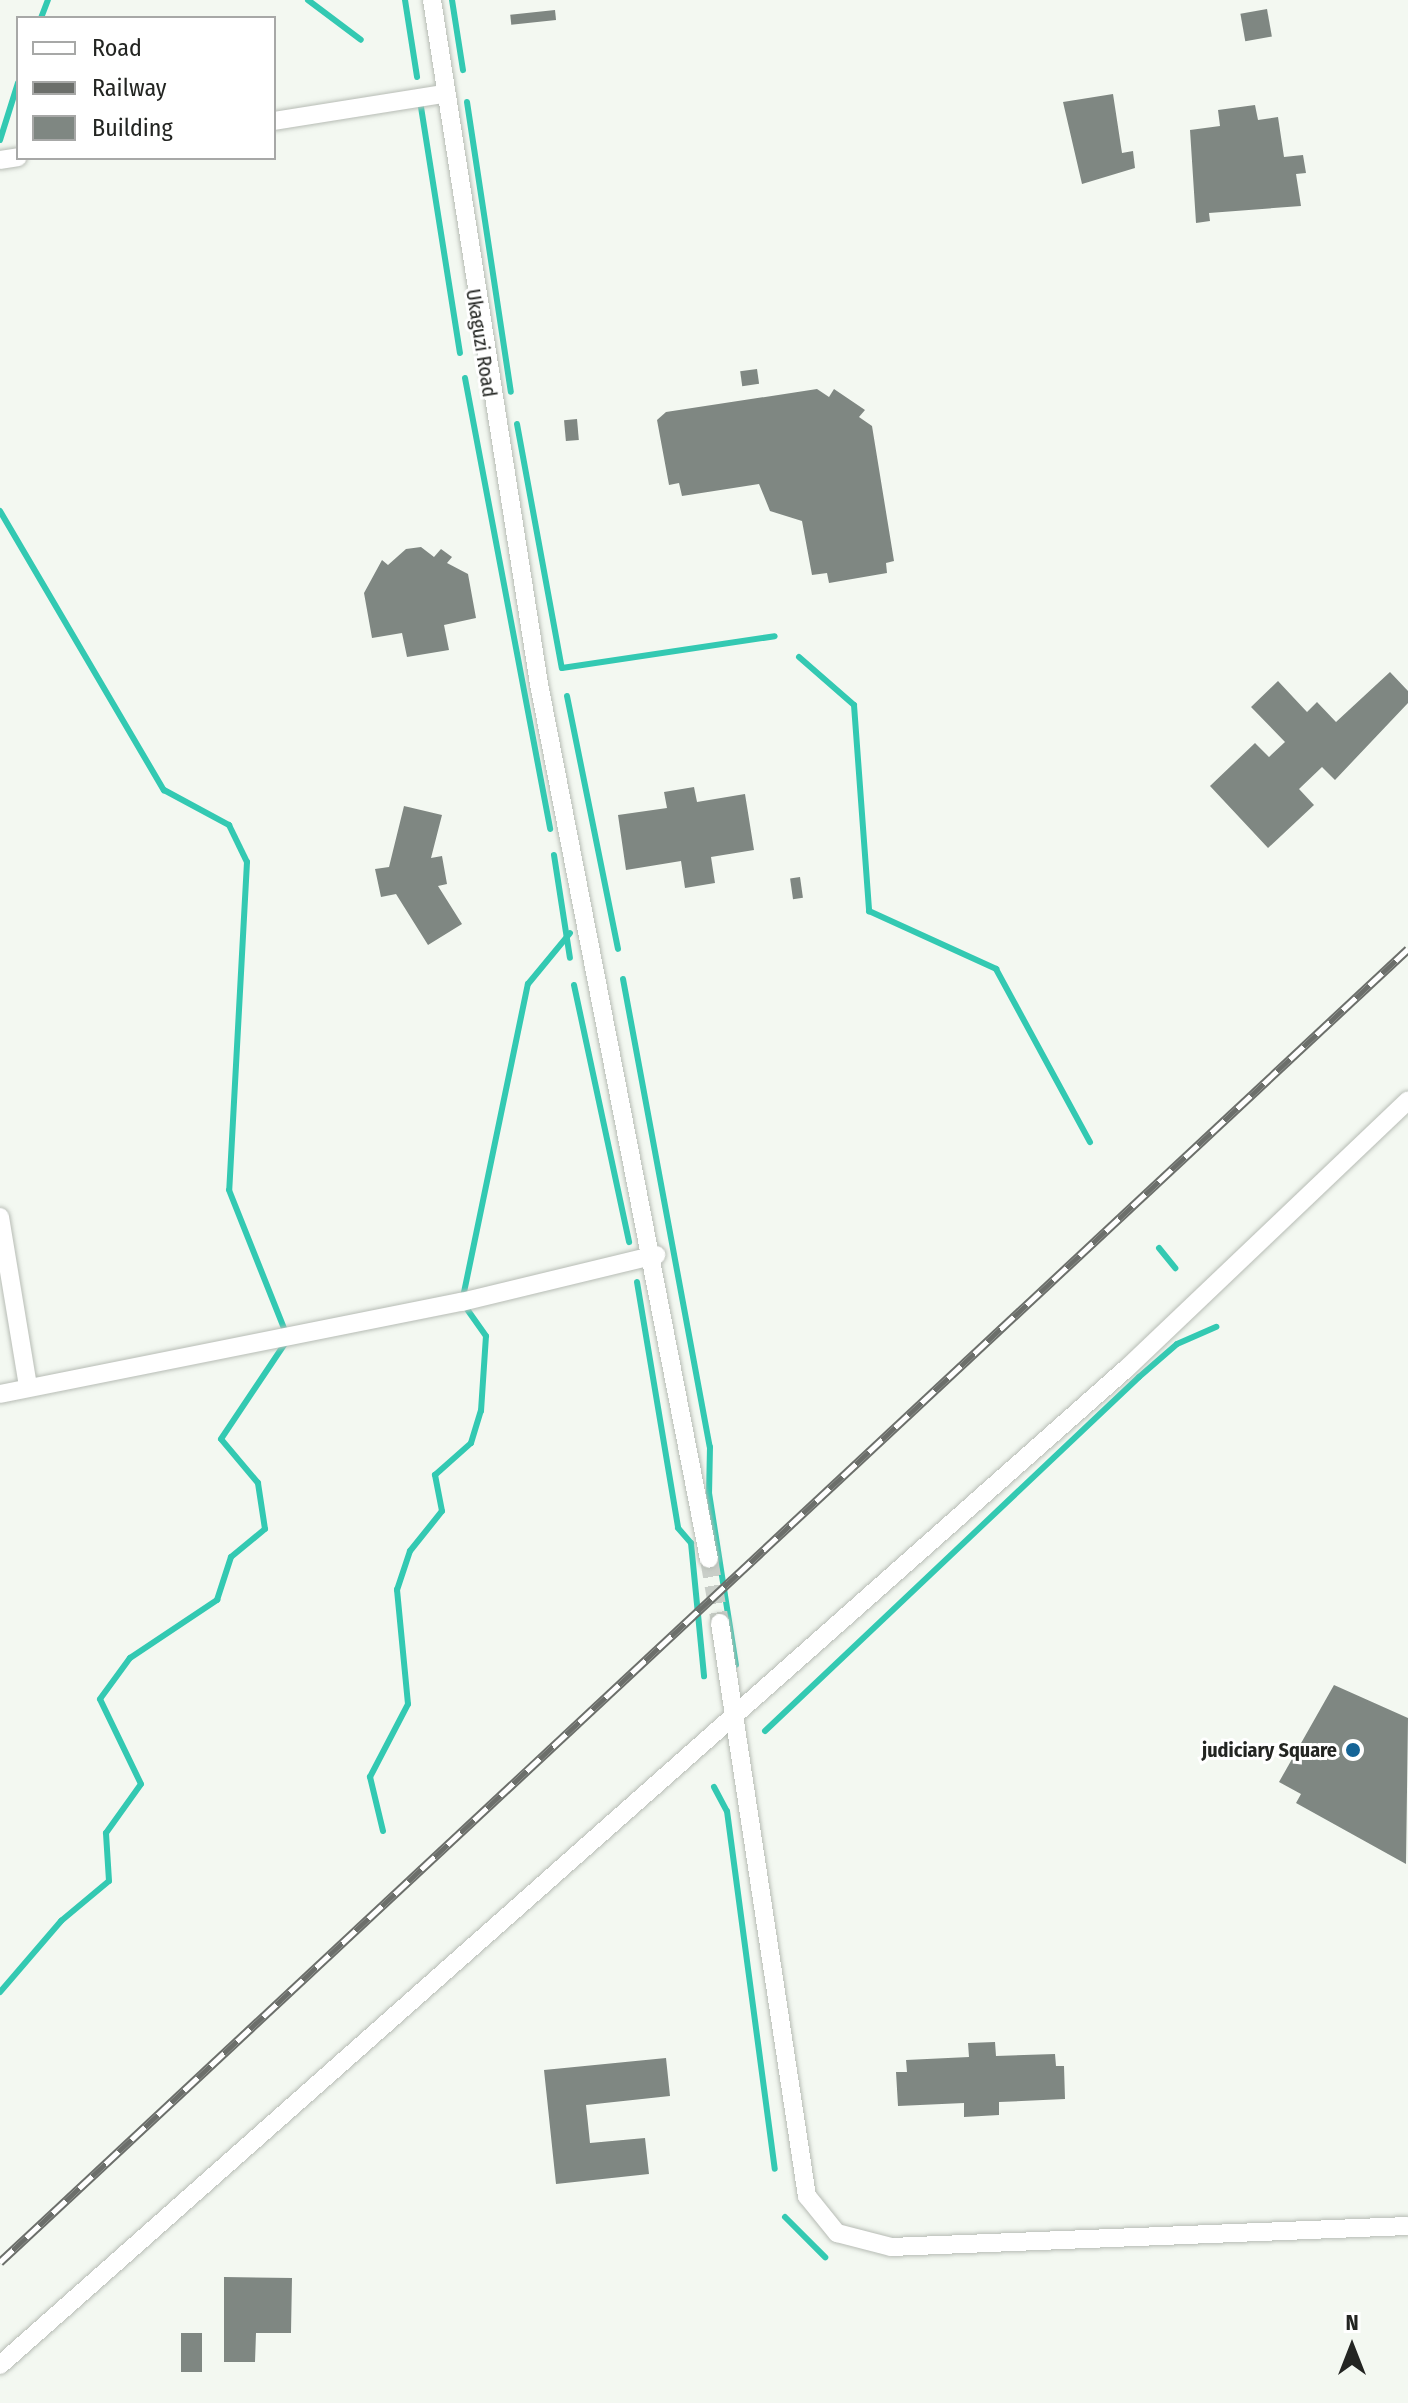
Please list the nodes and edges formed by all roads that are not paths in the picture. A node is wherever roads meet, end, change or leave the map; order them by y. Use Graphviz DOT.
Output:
graph roads {
  1 [pos="432,0"];
  2 [pos="443,94"];
  3 [pos="276,121"];
  4 [pos="1408,1100"];
  5 [pos="0,1217"];
  6 [pos="656,1255"];
  7 [pos="28,1387"];
  8 [pos="0,1394"];
  9 [pos="709,1559"];
  10 [pos="720,1623"];
  11 [pos="734,1716"];
  12 [pos="1408,2226"];
  13 [pos="0,2365"];
  1 -- 2 [label="street, Ukaguzi Road"];
  2 -- 3 [label="street"];
  2 -- 6 [label="street, Ukaguzi Road"];
  4 -- 11 [label="street"];
  5 -- 7 [label="street"];
  6 -- 7 [label="street"];
  6 -- 9 [label="street, Ukaguzi Road"];
  7 -- 8 [label="street"];
  10 -- 11 [label="street"];
  11 -- 12 [label="street"];
  11 -- 13 [label="street"];
}
